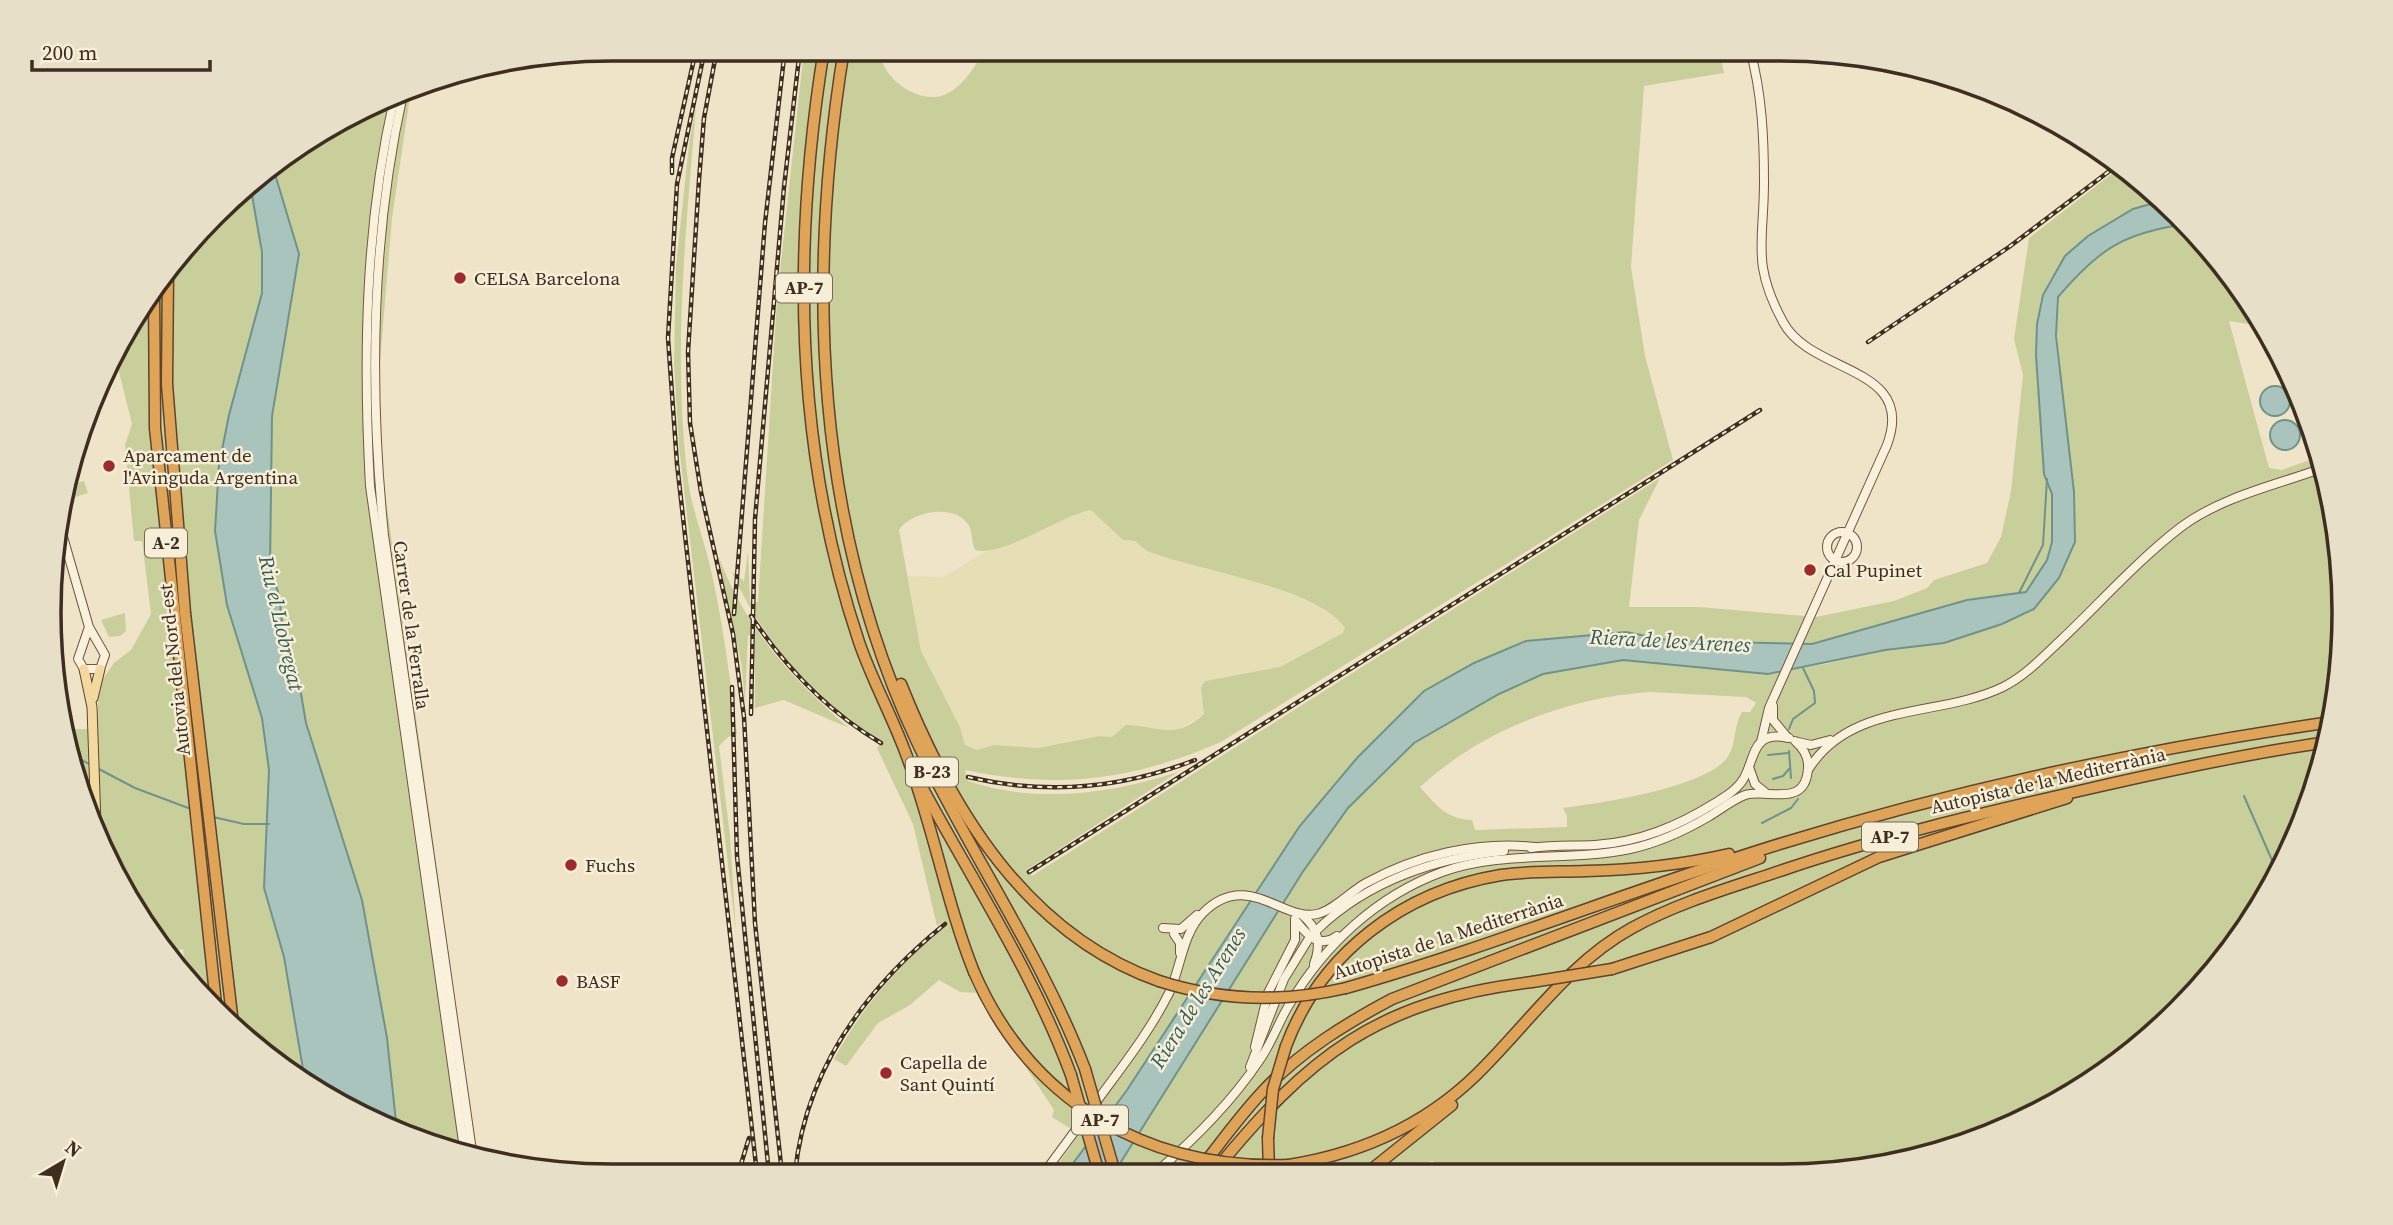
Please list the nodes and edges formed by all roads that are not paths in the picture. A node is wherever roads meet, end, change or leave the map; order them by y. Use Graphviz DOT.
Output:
graph roads {
  1 [pos="822,61"];
  2 [pos="842,61"];
  3 [pos="1752,61"];
  4 [pos="401,103"];
  5 [pos="392,107"];
  6 [pos="168,287"];
  7 [pos="154,306"];
  8 [pos="835,453"];
  9 [pos="2313,472"];
  10 [pos="1847,534"];
  11 [pos="65,545"];
  12 [pos="1836,559"];
  13 [pos="89,627"];
  14 [pos="98,645"];
  15 [pos="83,647"];
  16 [pos="100,668"];
  17 [pos="84,669"];
  18 [pos="1774,698"];
  19 [pos="92,707"];
  20 [pos="2320,724"];
  21 [pos="1792,739"];
  22 [pos="1836,739"];
  23 [pos="1761,742"];
  24 [pos="2316,744"];
  25 [pos="906,754"];
  26 [pos="1749,760"];
  27 [pos="1808,770"];
  28 [pos="2079,791"];
  29 [pos="1769,794"];
  30 [pos="95,801"];
  31 [pos="1815,834"];
  32 [pos="1802,837"];
  33 [pos="1535,847"];
  34 [pos="1212,905"];
  35 [pos="1295,916"];
  36 [pos="1351,927"];
  37 [pos="1318,929"];
  38 [pos="1174,934"];
  39 [pos="1189,934"];
  40 [pos="1308,940"];
  41 [pos="1319,941"];
  42 [pos="1180,965"];
  43 [pos="1312,970"];
  44 [pos="1572,974"];
  45 [pos="215,993"];
  46 [pos="232,1010"];
  47 [pos="1250,1067"];
  48 [pos="1231,1097"];
  49 [pos="463,1143"];
  50 [pos="471,1145"];
  51 [pos="1051,1164"];
  52 [pos="1096,1164"];
  53 [pos="1112,1164"];
  54 [pos="1166,1164"];
  55 [pos="1204,1164"];
  56 [pos="1221,1164"];
  57 [pos="1229,1164"];
  58 [pos="1269,1164"];
  59 [pos="1293,1164"];
  60 [pos="1377,1164"];
  1 -- 25 [label="highway, Autopista de la Mediterrània / AP-7"];
  2 -- 8 [label="highway, AP-7"];
  3 -- 10 [label="street"];
  4 -- 50 [label="street, Carrer de la Ferralla"];
  5 -- 49 [label="street, Carrer de la Ferralla"];
  6 -- 46 [label="highway, Autovia del Nord-est / A-2"];
  7 -- 45 [label="highway, Autovia del Nord-est / A-2"];
  8 -- 32 [label="highway, Autopista de la Mediterrània / AP-7, bridge"];
  8 -- 53 [label="highway, B-23, bridge"];
  9 -- 22 [label="street"];
  10 -- 12 [label="street"];
  10 -- 12 [label="street"];
  10 -- 12 [label="street"];
  11 -- 13 [label="street"];
  12 -- 18 [label="street"];
  13 -- 14 [label="street"];
  13 -- 15 [label="street"];
  14 -- 15 [label="street"];
  14 -- 16 [label="street"];
  15 -- 17 [label="street"];
  16 -- 17 [label="street"];
  16 -- 19 [label="main road"];
  17 -- 19 [label="main road"];
  18 -- 21 [label="street"];
  18 -- 23 [label="street"];
  19 -- 30 [label="main road"];
  20 -- 31 [label="highway, Autopista de la Mediterrània / AP-7"];
  21 -- 22 [label="street"];
  21 -- 23 [label="street"];
  21 -- 27 [label="street"];
  22 -- 27 [label="street"];
  23 -- 26 [label="street"];
  24 -- 28 [label="highway, Autopista de la Mediterrània / AP-7"];
  25 -- 52 [label="highway, B-23, bridge"];
  25 -- 57 [label="highway, Autopista de la Mediterrània / AP-7, bridge"];
  26 -- 29 [label="street"];
  26 -- 33 [label="street"];
  27 -- 29 [label="street"];
  28 -- 44 [label="highway, Autopista de la Mediterrània / AP-7"];
  28 -- 56 [label="highway, bridge"];
  29 -- 36 [label="street"];
  31 -- 32 [label="highway, Autopista de la Mediterrània / AP-7"];
  31 -- 55 [label="highway"];
  32 -- 58 [label="highway, bridge"];
  33 -- 35 [label="street"];
  33 -- 37 [label="street"];
  34 -- 35 [label="street"];
  34 -- 38 [label="street"];
  34 -- 39 [label="street"];
  35 -- 41 [label="street"];
  35 -- 47 [label="street"];
  36 -- 41 [label="street"];
  36 -- 43 [label="street"];
  38 -- 39 [label="street"];
  38 -- 42 [label="street"];
  39 -- 42 [label="street"];
  40 -- 47 [label="street"];
  41 -- 43 [label="street"];
  42 -- 51 [label="street"];
  43 -- 48 [label="street"];
  44 -- 59 [label="highway, Autopista de la Mediterrània / AP-7, bridge"];
  44 -- 60 [label="highway"];
  47 -- 48 [label="street"];
  48 -- 54 [label="street"];
}
